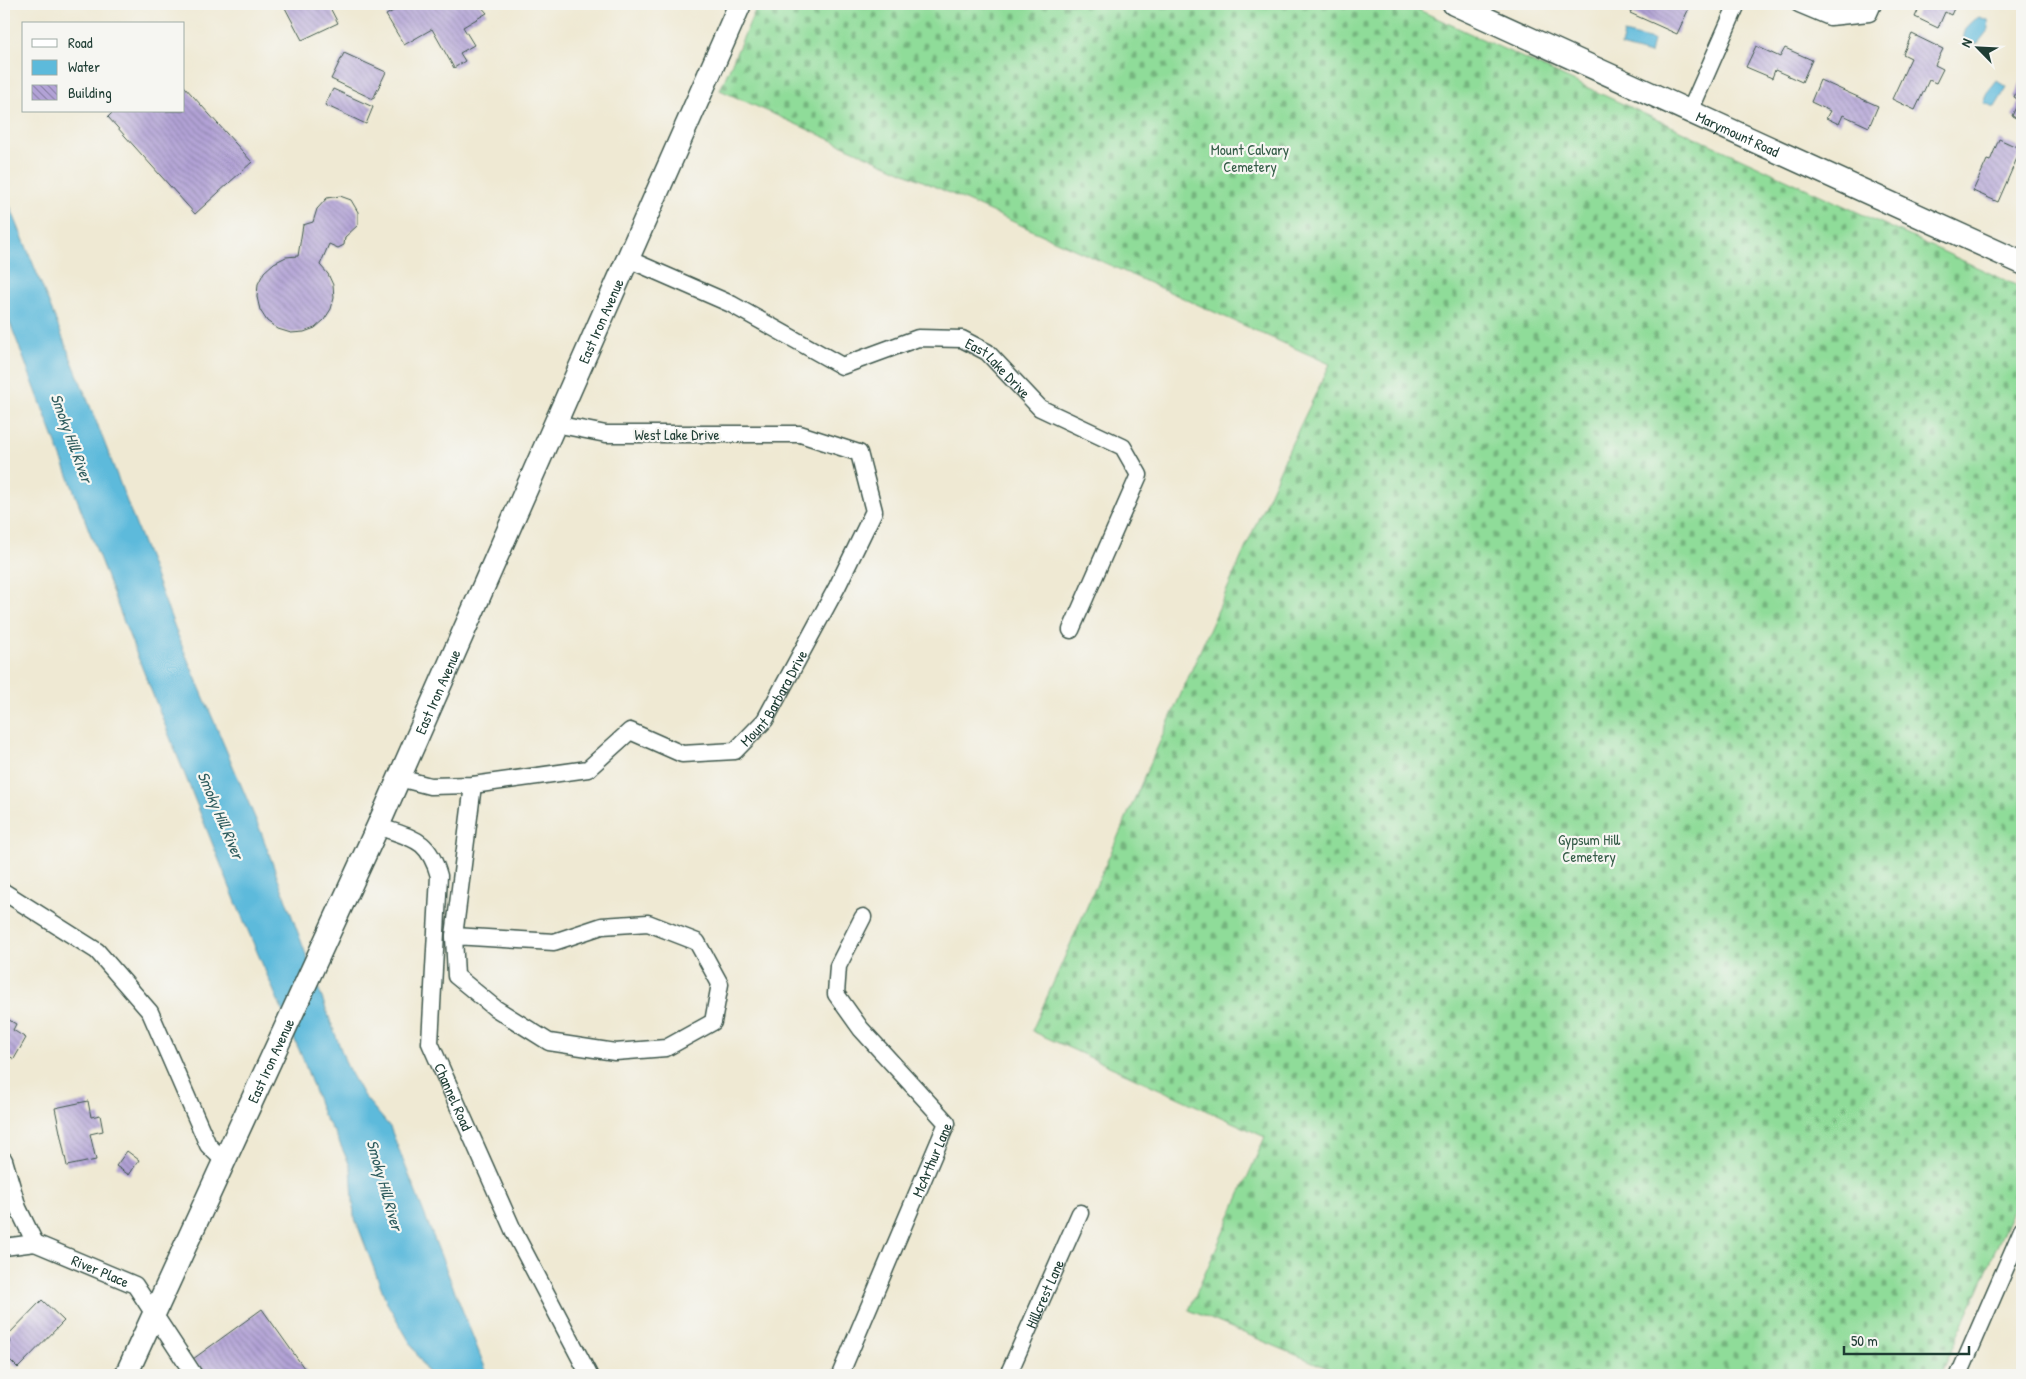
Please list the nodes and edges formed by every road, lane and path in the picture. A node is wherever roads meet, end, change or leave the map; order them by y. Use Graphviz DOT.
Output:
graph roads {
  1 [pos="740,4"];
  2 [pos="1454,4"];
  3 [pos="1737,4"];
  4 [pos="1799,4"];
  5 [pos="1873,4"];
  6 [pos="1690,111"];
  7 [pos="628,259"];
  8 [pos="2022,263"];
  9 [pos="555,424"];
  10 [pos="800,434"];
  11 [pos="1071,630"];
  12 [pos="399,778"];
  13 [pos="473,785"];
  14 [pos="378,826"];
  15 [pos="4,892"];
  16 [pos="863,917"];
  17 [pos="454,936"];
  18 [pos="4,1160"];
  19 [pos="225,1162"];
  20 [pos="1080,1212"];
  21 [pos="2022,1230"];
  22 [pos="35,1243"];
  23 [pos="4,1247"];
  24 [pos="154,1314"];
  25 [pos="126,1375"];
  26 [pos="194,1375"];
  27 [pos="589,1375"];
  28 [pos="840,1375"];
  29 [pos="1008,1375"];
  30 [pos="1959,1375"];
  1 -- 7 [label="street, East Iron Avenue"];
  2 -- 6 [label="street, Marymount Road"];
  3 -- 6 [label="street"];
  4 -- 5 [label="street"];
  6 -- 8 [label="street, Marymount Road"];
  7 -- 9 [label="street, East Iron Avenue"];
  7 -- 11 [label="street, East Lake Drive"];
  9 -- 10 [label="street, West Lake Drive"];
  9 -- 12 [label="street, East Iron Avenue"];
  10 -- 13 [label="street, Mount Barbara Drive"];
  12 -- 13 [label="street, Mount Barbara Drive"];
  12 -- 14 [label="street, East Iron Avenue"];
  13 -- 17 [label="street"];
  14 -- 19 [label="street, East Iron Avenue"];
  14 -- 27 [label="street, Channel Road"];
  15 -- 19 [label="street"];
  16 -- 28 [label="street, McArthur Lane"];
  17 -- 17 [label="street"];
  18 -- 22 [label="street"];
  19 -- 24 [label="street, East Iron Avenue"];
  20 -- 29 [label="street, Hillcrest Lane"];
  21 -- 30 [label="street"];
  22 -- 23 [label="street"];
  22 -- 24 [label="street, River Place"];
  24 -- 25 [label="street, East Iron Avenue"];
  24 -- 26 [label="street, River Place"];
}
